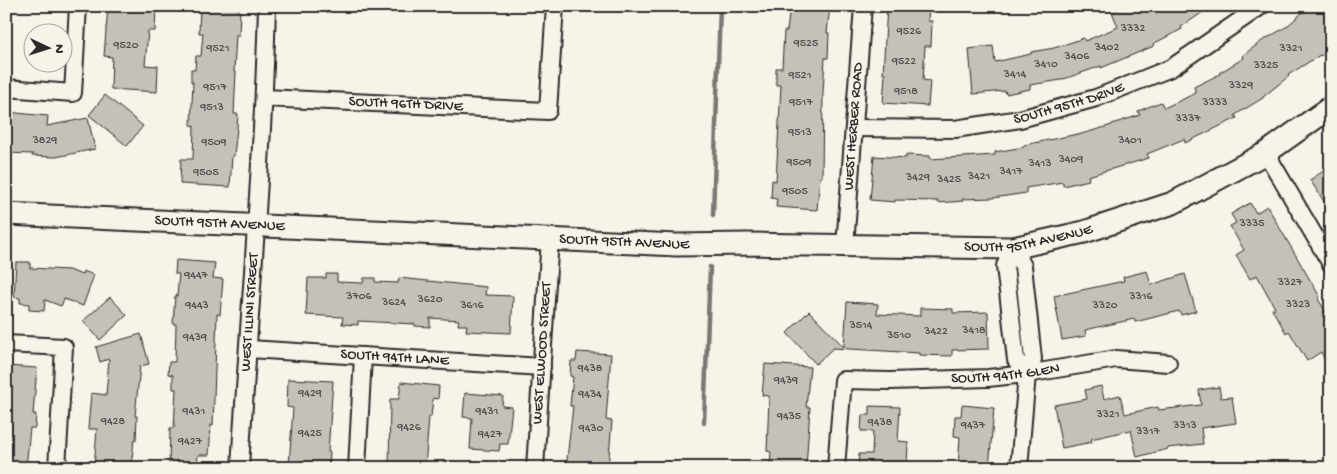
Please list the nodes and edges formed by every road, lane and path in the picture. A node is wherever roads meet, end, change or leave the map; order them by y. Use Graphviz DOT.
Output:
graph roads {
  1 [pos="78,6"];
  2 [pos="267,6"];
  3 [pos="555,6"];
  4 [pos="863,6"];
  5 [pos="1261,6"];
  6 [pos="6,88"];
  7 [pos="264,98"];
  8 [pos="1331,107"];
  9 [pos="854,128"];
  10 [pos="1266,153"];
  11 [pos="6,214"];
  12 [pos="257,226"];
  13 [pos="550,238"];
  14 [pos="845,246"];
  15 [pos="1013,248"];
  16 [pos="1329,258"];
  17 [pos="6,344"];
  18 [pos="249,349"];
  19 [pos="363,356"];
  20 [pos="1168,363"];
  21 [pos="542,367"];
  22 [pos="1027,374"];
  23 [pos="57,468"];
  24 [pos="240,468"];
  25 [pos="356,468"];
  26 [pos="535,468"];
  27 [pos="836,468"];
  28 [pos="1019,468"];
  1 -- 6 [label="street"];
  2 -- 7 [label="street, WEST ILLINI STREET"];
  3 -- 7 [label="street, SOUTH 96TH DRIVE"];
  4 -- 9 [label="street, WEST HERBER ROAD"];
  5 -- 9 [label="street, SOUTH 95TH DRIVE"];
  7 -- 12 [label="street, WEST ILLINI STREET"];
  8 -- 10 [label="street, SOUTH 95TH AVENUE"];
  9 -- 14 [label="street, WEST HERBER ROAD"];
  10 -- 15 [label="street, SOUTH 95TH AVENUE"];
  10 -- 16 [label="street"];
  11 -- 12 [label="street, SOUTH 95TH AVENUE"];
  12 -- 13 [label="street, SOUTH 95TH AVENUE"];
  12 -- 18 [label="street, WEST ILLINI STREET"];
  13 -- 14 [label="street, SOUTH 95TH AVENUE"];
  13 -- 21 [label="street, WEST ELWOOD STREET"];
  14 -- 15 [label="street, SOUTH 95TH AVENUE"];
  15 -- 22 [label="street"];
  17 -- 23 [label="street"];
  18 -- 19 [label="street, SOUTH 94TH LANE"];
  18 -- 24 [label="street, WEST ILLINI STREET"];
  19 -- 21 [label="street, SOUTH 94TH LANE"];
  19 -- 25 [label="street"];
  20 -- 22 [label="street, SOUTH 94TH GLEN"];
  21 -- 26 [label="street, WEST ELWOOD STREET"];
  22 -- 27 [label="street, SOUTH 94TH GLEN"];
  22 -- 28 [label="street"];
}
